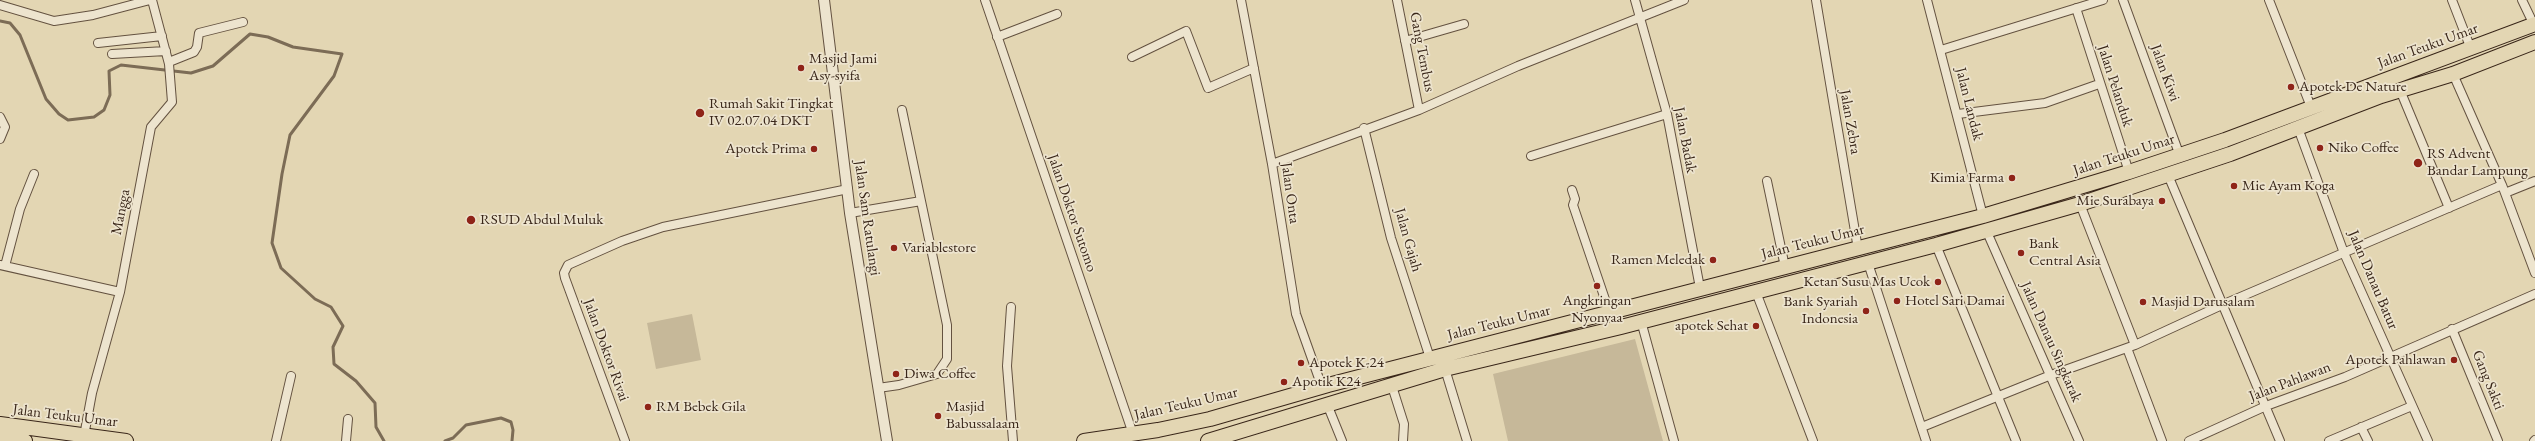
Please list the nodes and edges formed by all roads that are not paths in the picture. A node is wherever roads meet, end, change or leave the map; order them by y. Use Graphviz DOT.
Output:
graph roads {
  1 [pos="151,0"];
  2 [pos="824,0"];
  3 [pos="985,0"];
  4 [pos="1241,0"];
  5 [pos="1397,0"];
  6 [pos="1635,0"];
  7 [pos="1684,0"];
  8 [pos="1816,0"];
  9 [pos="1927,0"];
  10 [pos="2103,0"];
  11 [pos="2125,0"];
  12 [pos="2269,0"];
  13 [pos="2452,0"];
  14 [pos="2522,0"];
  15 [pos="118,4"];
  16 [pos="0,5"];
  17 [pos="2076,8"];
  18 [pos="1057,14"];
  19 [pos="1640,17"];
  20 [pos="243,22"];
  21 [pos="1464,24"];
  22 [pos="2535,24"];
  23 [pos="162,36"];
  24 [pos="998,37"];
  25 [pos="1405,41"];
  26 [pos="2535,42"];
  27 [pos="98,43"];
  28 [pos="2471,49"];
  29 [pos="1941,50"];
  30 [pos="166,51"];
  31 [pos="112,54"];
  32 [pos="1132,57"];
  33 [pos="169,63"];
  34 [pos="1254,68"];
  35 [pos="2453,74"];
  36 [pos="2099,84"];
  37 [pos="2400,90"];
  38 [pos="2311,107"];
  39 [pos="902,110"];
  40 [pos="1419,110"];
  41 [pos="1666,114"];
  42 [pos="1958,114"];
  43 [pos="0,117"];
  44 [pos="1364,128"];
  45 [pos="2298,128"];
  46 [pos="2248,131"];
  47 [pos="0,139"];
  48 [pos="2225,140"];
  49 [pos="2253,144"];
  50 [pos="2230,154"];
  51 [pos="1531,156"];
  52 [pos="2180,156"];
  53 [pos="1272,164"];
  54 [pos="2129,172"];
  55 [pos="34,174"];
  56 [pos="2168,175"];
  57 [pos="1767,181"];
  58 [pos="2535,181"];
  59 [pos="848,189"];
  60 [pos="2503,189"];
  61 [pos="1572,190"];
  62 [pos="921,201"];
  63 [pos="2080,204"];
  64 [pos="2449,208"];
  65 [pos="850,213"];
  66 [pos="1983,216"];
  67 [pos="1987,232"];
  68 [pos="1936,246"];
  69 [pos="1858,248"];
  70 [pos="2344,253"];
  71 [pos="1868,263"];
  72 [pos="2,266"];
  73 [pos="1785,267"];
  74 [pos="2535,273"];
  75 [pos="1700,288"];
  76 [pos="120,292"];
  77 [pos="1756,292"];
  78 [pos="2535,294"];
  79 [pos="2224,304"];
  80 [pos="1011,307"];
  81 [pos="1610,314"];
  82 [pos="1641,321"];
  83 [pos="1612,328"];
  84 [pos="2452,329"];
  85 [pos="2131,347"];
  86 [pos="1480,353"];
  87 [pos="2390,356"];
  88 [pos="1430,358"];
  89 [pos="1445,369"];
  90 [pos="2051,375"];
  91 [pos="291,376"];
  92 [pos="1392,383"];
  93 [pos="1322,387"];
  94 [pos="878,388"];
  95 [pos="1998,396"];
  96 [pos="1327,404"];
  97 [pos="2266,406"];
  98 [pos="2412,406"];
  99 [pos="348,419"];
  100 [pos="0,424"];
  101 [pos="1922,427"];
  102 [pos="2362,427"];
  103 [pos="1133,434"];
  104 [pos="0,436"];
  105 [pos="84,436"];
  106 [pos="1237,437"];
  107 [pos="886,440"];
  108 [pos="1212,440"];
  109 [pos="25,441"];
  110 [pos="126,441"];
  111 [pos="276,441"];
  112 [pos="346,441"];
  113 [pos="625,441"];
  114 [pos="1013,441"];
  115 [pos="1084,441"];
  116 [pos="1342,441"];
  117 [pos="1403,441"];
  118 [pos="1468,441"];
  119 [pos="1674,441"];
  120 [pos="1813,441"];
  121 [pos="1926,441"];
  122 [pos="2016,441"];
  123 [pos="2079,441"];
  124 [pos="2162,441"];
  125 [pos="2188,441"];
  126 [pos="2280,441"];
  127 [pos="2329,441"];
  128 [pos="2368,441"];
  129 [pos="2428,441"];
  130 [pos="2498,441"];
  1 -- 15 [label="street"];
  1 -- 23 [label="street, Mangga"];
  2 -- 59 [label="street, Jalan Sam Ratulangi"];
  3 -- 24 [label="street, Jalan Doktor Sutomo"];
  4 -- 34 [label="street, Jalan Onta"];
  5 -- 25 [label="street, Gang Tembus"];
  6 -- 19 [label="street, Jalan Badak"];
  7 -- 19 [label="street"];
  8 -- 69 [label="street, Jalan Zebra"];
  9 -- 29 [label="street, Jalan Landak"];
  10 -- 17 [label="street"];
  11 -- 52 [label="street, Jalan Kiwi"];
  12 -- 38 [label="street"];
  13 -- 28 [label="street"];
  14 -- 22 [label="street"];
  15 -- 16 [label="street"];
  17 -- 29 [label="street"];
  17 -- 36 [label="street, Jalan Pelanduk"];
  18 -- 24 [label="street"];
  19 -- 40 [label="street"];
  19 -- 41 [label="street, Jalan Badak"];
  20 -- 33 [label="street"];
  21 -- 25 [label="street"];
  22 -- 28 [label="highway, Jalan Teuku Umar"];
  23 -- 27 [label="street"];
  23 -- 30 [label="street, Mangga"];
  24 -- 103 [label="street, Jalan Doktor Sutomo"];
  25 -- 40 [label="street, Gang Tembus"];
  26 -- 35 [label="highway, Jalan Teuku Umar"];
  28 -- 38 [label="highway, Jalan Teuku Umar"];
  29 -- 42 [label="street, Jalan Landak"];
  30 -- 31 [label="street"];
  30 -- 33 [label="street, Mangga"];
  32 -- 34 [label="street"];
  33 -- 76 [label="street, Mangga"];
  34 -- 53 [label="street, Jalan Onta"];
  35 -- 37 [label="highway, Jalan Teuku Umar"];
  35 -- 60 [label="street"];
  36 -- 42 [label="street"];
  36 -- 54 [label="street, Jalan Pelanduk"];
  37 -- 45 [label="highway, Jalan Teuku Umar"];
  37 -- 64 [label="street"];
  38 -- 46 [label="highway, Jalan Teuku Umar"];
  39 -- 62 [label="street"];
  40 -- 44 [label="street"];
  41 -- 51 [label="street"];
  41 -- 75 [label="street, Jalan Badak"];
  42 -- 66 [label="street, Jalan Landak"];
  43 -- 47 [label="street"];
  44 -- 53 [label="street"];
  44 -- 88 [label="street, Jalan Gajah"];
  45 -- 49 [label="highway, Jalan Teuku Umar"];
  45 -- 70 [label="street, Jalan Danau Batur"];
  46 -- 48 [label="highway, Jalan Teuku Umar"];
  46 -- 49 [label="highway"];
  48 -- 50 [label="highway"];
  48 -- 52 [label="highway, Jalan Teuku Umar"];
  49 -- 50 [label="highway, Jalan Teuku Umar"];
  50 -- 56 [label="highway, Jalan Teuku Umar"];
  52 -- 54 [label="highway, Jalan Teuku Umar"];
  53 -- 93 [label="street, Jalan Onta"];
  54 -- 66 [label="highway, Jalan Teuku Umar"];
  55 -- 72 [label="street"];
  56 -- 63 [label="highway, Jalan Teuku Umar"];
  56 -- 79 [label="street"];
  57 -- 73 [label="street"];
  58 -- 60 [label="street"];
  59 -- 65 [label="street, Jalan Sam Ratulangi"];
  59 -- 113 [label="street, Jalan Doktor Rivai"];
  60 -- 64 [label="street"];
  60 -- 74 [label="street"];
  61 -- 81 [label="street"];
  62 -- 65 [label="street"];
  62 -- 94 [label="street"];
  63 -- 67 [label="highway, Jalan Teuku Umar"];
  63 -- 85 [label="street"];
  64 -- 70 [label="street"];
  65 -- 94 [label="street, Jalan Sam Ratulangi"];
  66 -- 69 [label="highway, Jalan Teuku Umar"];
  67 -- 68 [label="highway, Jalan Teuku Umar"];
  67 -- 90 [label="street, Jalan Danau Singkarak"];
  68 -- 71 [label="highway, Jalan Teuku Umar"];
  68 -- 95 [label="street"];
  69 -- 73 [label="highway, Jalan Teuku Umar"];
  70 -- 79 [label="street"];
  70 -- 87 [label="street, Jalan Danau Batur"];
  71 -- 77 [label="highway, Jalan Teuku Umar"];
  71 -- 101 [label="street"];
  72 -- 76 [label="street"];
  73 -- 75 [label="highway, Jalan Teuku Umar"];
  75 -- 81 [label="highway, Jalan Teuku Umar"];
  76 -- 105 [label="street, Mangga"];
  77 -- 82 [label="highway, Jalan Teuku Umar"];
  77 -- 120 [label="street"];
  78 -- 84 [label="street, Jalan Pahlawan"];
  79 -- 85 [label="street"];
  79 -- 97 [label="street"];
  80 -- 114 [label="street"];
  81 -- 83 [label="highway"];
  81 -- 86 [label="highway, Jalan Teuku Umar"];
  82 -- 83 [label="highway, Jalan Teuku Umar"];
  82 -- 119 [label="street"];
  83 -- 86 [label="highway, Jalan Teuku Umar"];
  84 -- 87 [label="street, Jalan Pahlawan"];
  84 -- 130 [label="street, Gang Sakti"];
  85 -- 90 [label="street"];
  85 -- 124 [label="street"];
  86 -- 88 [label="highway, Jalan Teuku Umar"];
  86 -- 89 [label="highway, Jalan Teuku Umar"];
  87 -- 97 [label="street, Jalan Pahlawan"];
  87 -- 98 [label="street, Jalan Danau Batur"];
  88 -- 93 [label="highway, Jalan Teuku Umar"];
  89 -- 92 [label="highway, Jalan Teuku Umar"];
  89 -- 118 [label="street"];
  90 -- 95 [label="street"];
  90 -- 123 [label="street, Jalan Danau Singkarak"];
  91 -- 111 [label="street"];
  92 -- 96 [label="highway, Jalan Teuku Umar"];
  92 -- 117 [label="street"];
  93 -- 103 [label="highway, Jalan Teuku Umar"];
  94 -- 107 [label="street, Jalan Sam Ratulangi"];
  95 -- 101 [label="street"];
  95 -- 122 [label="street"];
  96 -- 106 [label="highway, Jalan Teuku Umar"];
  96 -- 116 [label="street"];
  97 -- 125 [label="street, Jalan Pahlawan"];
  97 -- 126 [label="street"];
  98 -- 102 [label="street"];
  98 -- 129 [label="street, Jalan Danau Batur"];
  99 -- 112 [label="street"];
  100 -- 105 [label="highway, Jalan Teuku Umar"];
  101 -- 121 [label="street"];
  102 -- 127 [label="street"];
  102 -- 128 [label="street"];
  103 -- 115 [label="highway, Jalan Teuku Umar"];
  104 -- 109 [label="highway, Jalan Teuku Umar"];
  105 -- 110 [label="highway, Jalan Teuku Umar"];
  106 -- 108 [label="highway, Jalan Teuku Umar"];
}
